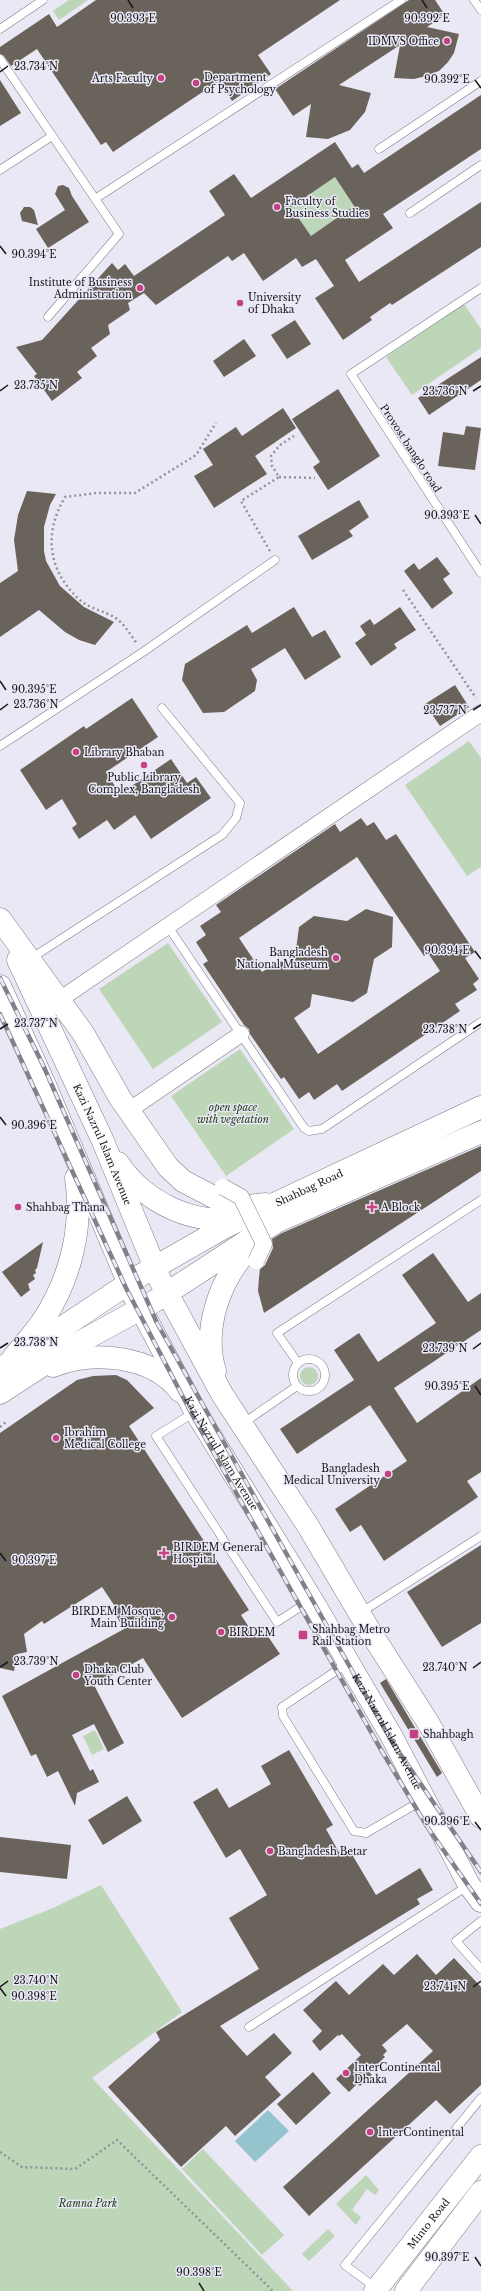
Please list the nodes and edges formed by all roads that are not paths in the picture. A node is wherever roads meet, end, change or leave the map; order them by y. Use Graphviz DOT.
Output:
graph roads {
  1 [pos="43,0"];
  2 [pos="401,0"];
  3 [pos="474,0"];
  4 [pos="480,8"];
  5 [pos="0,29"];
  6 [pos="0,59"];
  7 [pos="481,81"];
  8 [pos="52,136"];
  9 [pos="379,150"];
  10 [pos="481,165"];
  11 [pos="0,170"];
  12 [pos="95,199"];
  13 [pos="410,213"];
  14 [pos="481,288"];
  15 [pos="48,317"];
  16 [pos="275,560"];
  17 [pos="481,573"];
  18 [pos="479,706"];
  19 [pos="162,708"];
  20 [pos="0,746"];
  21 [pos="0,920"];
  22 [pos="167,925"];
  23 [pos="30,960"];
  24 [pos="0,986"];
  25 [pos="59,1000"];
  26 [pos="481,1022"];
  27 [pos="240,1034"];
  28 [pos="481,1108"];
  29 [pos="128,1111"];
  30 [pos="481,1132"];
  31 [pos="102,1139"];
  32 [pos="73,1154"];
  33 [pos="223,1187"];
  34 [pos="481,1200"];
  35 [pos="273,1213"];
  36 [pos="256,1260"];
  37 [pos="148,1288"];
  38 [pos="298,1363"];
  39 [pos="10,1370"];
  40 [pos="297,1386"];
  41 [pos="0,1394"];
  42 [pos="222,1394"];
  43 [pos="195,1411"];
  44 [pos="241,1424"];
  45 [pos="481,1536"];
  46 [pos="312,1600"];
  47 [pos="359,1613"];
  48 [pos="348,1662"];
  49 [pos="426,1798"];
  50 [pos="481,1817"];
  51 [pos="475,1893"];
  52 [pos="481,1921"];
  53 [pos="481,1969"];
  54 [pos="249,2027"];
  55 [pos="481,2098"];
  56 [pos="481,2156"];
  57 [pos="481,2192"];
  58 [pos="376,2290"];
  59 [pos="406,2291"];
  1 -- 5 [label="lane"];
  2 -- 12 [label="lane"];
  3 -- 4 [label="lane"];
  6 -- 8 [label="lane"];
  7 -- 9 [label="lane"];
  8 -- 11 [label="lane"];
  8 -- 12 [label="lane"];
  10 -- 13 [label="lane"];
  12 -- 15 [label="lane"];
  14 -- 17 [label="lane, Provost banglo road"];
  16 -- 20 [label="lane"];
  18 -- 22 [label="street"];
  19 -- 23 [label="lane"];
  21 -- 23 [label="main road"];
  21 -- 31 [label="main road, Kazi Nazrul Islam Avenue"];
  22 -- 25 [label="street"];
  22 -- 27 [label="lane"];
  23 -- 25 [label="main road"];
  24 -- 32 [label="main road, Kazi Nazrul Islam Avenue"];
  25 -- 29 [label="main road"];
  26 -- 27 [label="lane"];
  27 -- 29 [label="street"];
  28 -- 35 [label="main road, Shahbag Road"];
  29 -- 35 [label="main road"];
  30 -- 35 [label="main road, Shahbag Road"];
  31 -- 35 [label="main road"];
  31 -- 37 [label="main road, Kazi Nazrul Islam Avenue"];
  32 -- 37 [label="main road, Kazi Nazrul Islam Avenue"];
  32 -- 39 [label="main road"];
  33 -- 36 [label="street, bridge"];
  34 -- 38 [label="lane"];
  35 -- 37 [label="main road, Shahbag Road"];
  35 -- 37 [label="main road, Shahbag Road"];
  35 -- 42 [label="main road"];
  37 -- 39 [label="main road"];
  37 -- 42 [label="main road, Kazi Nazrul Islam Avenue"];
  37 -- 43 [label="main road, Kazi Nazrul Islam Avenue"];
  38 -- 40 [label="lane"];
  38 -- 40 [label="lane"];
  39 -- 41 [label="main road"];
  39 -- 43 [label="main road"];
  40 -- 44 [label="lane"];
  42 -- 44 [label="main road, Kazi Nazrul Islam Avenue"];
  43 -- 46 [label="main road, Kazi Nazrul Islam Avenue"];
  43 -- 46 [label="lane"];
  44 -- 47 [label="main road, Kazi Nazrul Islam Avenue"];
  45 -- 47 [label="lane"];
  46 -- 48 [label="main road, Kazi Nazrul Islam Avenue"];
  47 -- 50 [label="main road, Kazi Nazrul Islam Avenue"];
  48 -- 49 [label="main road, Kazi Nazrul Islam Avenue"];
  48 -- 49 [label="lane"];
  49 -- 51 [label="main road, Kazi Nazrul Islam Avenue"];
  51 -- 54 [label="lane"];
  52 -- 53 [label="lane"];
  55 -- 58 [label="lane"];
  56 -- 58 [label="main road, Minto Road"];
  57 -- 59 [label="main road"];
}
